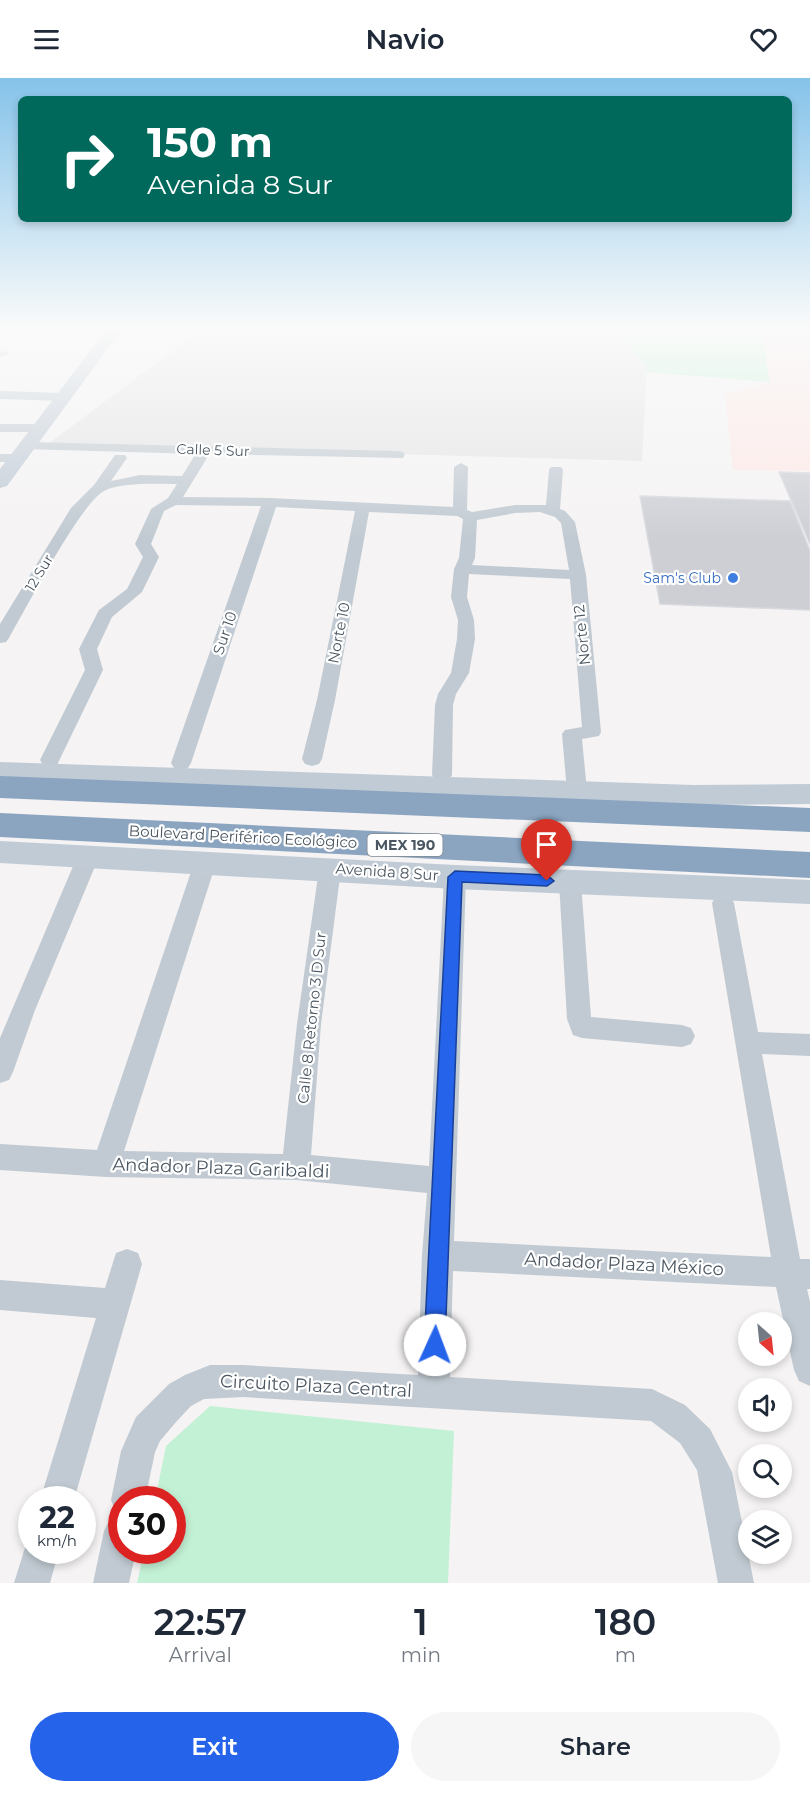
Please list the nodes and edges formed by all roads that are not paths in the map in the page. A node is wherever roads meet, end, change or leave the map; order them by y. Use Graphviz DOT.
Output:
graph roads {
  1 [pos="62,399"];
  2 [pos="0,428"];
  3 [pos="42,428"];
  4 [pos="24,452"];
  5 [pos="398,455"];
  6 [pos="0,458"];
  7 [pos="120,458"];
  8 [pos="200,458"];
  9 [pos="461,467"];
  10 [pos="556,470"];
  11 [pos="185,480"];
  12 [pos="0,482"];
  13 [pos="99,488"];
  14 [pos="173,501"];
  15 [pos="270,502"];
  16 [pos="363,507"];
  17 [pos="559,514"];
  18 [pos="465,515"];
  19 [pos="462,569"];
  20 [pos="578,575"];
  21 [pos="0,638"];
  22 [pos="312,759"];
  23 [pos="50,760"];
  24 [pos="181,763"];
  25 [pos="0,772"];
  26 [pos="442,776"];
  27 [pos="0,787"];
  28 [pos="577,791"];
  29 [pos="810,794"];
  30 [pos="810,820"];
  31 [pos="0,825"];
  32 [pos="0,852"];
  33 [pos="205,863"];
  34 [pos="85,864"];
  35 [pos="810,865"];
  36 [pos="330,869"];
  37 [pos="455,877"];
  38 [pos="570,882"];
  39 [pos="810,892"];
  40 [pos="723,903"];
  41 [pos="682,1036"];
  42 [pos="746,1042"];
  43 [pos="810,1045"];
  44 [pos="0,1072"];
  45 [pos="0,1157"];
  46 [pos="106,1164"];
  47 [pos="296,1167"];
  48 [pos="441,1180"];
  49 [pos="438,1255"];
  50 [pos="127,1264"];
  51 [pos="799,1273"];
  52 [pos="0,1295"];
  53 [pos="116,1304"];
  54 [pos="810,1370"];
  55 [pos="433,1391"];
  56 [pos="61,1486"];
  57 [pos="131,1486"];
  58 [pos="37,1564"];
  59 [pos="115,1564"];
  60 [pos="32,1583"];
  61 [pos="111,1583"];
  62 [pos="736,1583"];
  1 -- 3 [label="street"];
  2 -- 3 [label="street"];
  3 -- 4 [label="street"];
  4 -- 5 [label="street, Calle 5 Sur"];
  4 -- 6 [label="street, Calle 5 Sur"];
  4 -- 12 [label="street"];
  7 -- 13 [label="street, 12 Sur"];
  8 -- 11 [label="street"];
  9 -- 18 [label="street"];
  10 -- 17 [label="street, Norte 12"];
  11 -- 13 [label="street"];
  11 -- 14 [label="street"];
  13 -- 21 [label="street, 12 Sur"];
  14 -- 15 [label="street"];
  14 -- 23 [label="street"];
  15 -- 16 [label="street"];
  15 -- 24 [label="street, Sur 10"];
  16 -- 18 [label="street"];
  16 -- 22 [label="street, Norte 10"];
  17 -- 18 [label="street"];
  17 -- 20 [label="street, Norte 12"];
  18 -- 19 [label="street"];
  19 -- 20 [label="street"];
  19 -- 26 [label="street"];
  20 -- 28 [label="street, Norte 12"];
  25 -- 28 [label="street"];
  27 -- 30 [label="highway"];
  28 -- 29 [label="street"];
  31 -- 35 [label="highway, Boulevard Periférico Ecológico / MEX 190"];
  32 -- 33 [label="street, Avenida 8 Sur"];
  33 -- 36 [label="street, Avenida 8 Sur"];
  33 -- 46 [label="street"];
  34 -- 44 [label="street"];
  36 -- 37 [label="street, Avenida 8 Sur"];
  36 -- 47 [label="street, Calle 8 Retorno 3 D Sur"];
  37 -- 38 [label="street, Avenida 8 Sur"];
  37 -- 48 [label="street"];
  38 -- 39 [label="street, Avenida 8 Sur"];
  38 -- 41 [label="street"];
  40 -- 42 [label="street"];
  42 -- 43 [label="street"];
  42 -- 51 [label="street"];
  45 -- 46 [label="street, Andador Plaza Garibaldi"];
  46 -- 47 [label="street, Andador Plaza Garibaldi"];
  47 -- 48 [label="street, Andador Plaza Garibaldi"];
  48 -- 49 [label="street"];
  49 -- 51 [label="street, Andador Plaza México"];
  49 -- 55 [label="street"];
  50 -- 53 [label="street"];
  51 -- 54 [label="street"];
  52 -- 53 [label="street"];
  53 -- 56 [label="street"];
  55 -- 57 [label="street, Circuito Plaza Central"];
  55 -- 62 [label="street, Circuito Plaza Central"];
  58 -- 60 [label="street"];
  59 -- 61 [label="street"];
}
